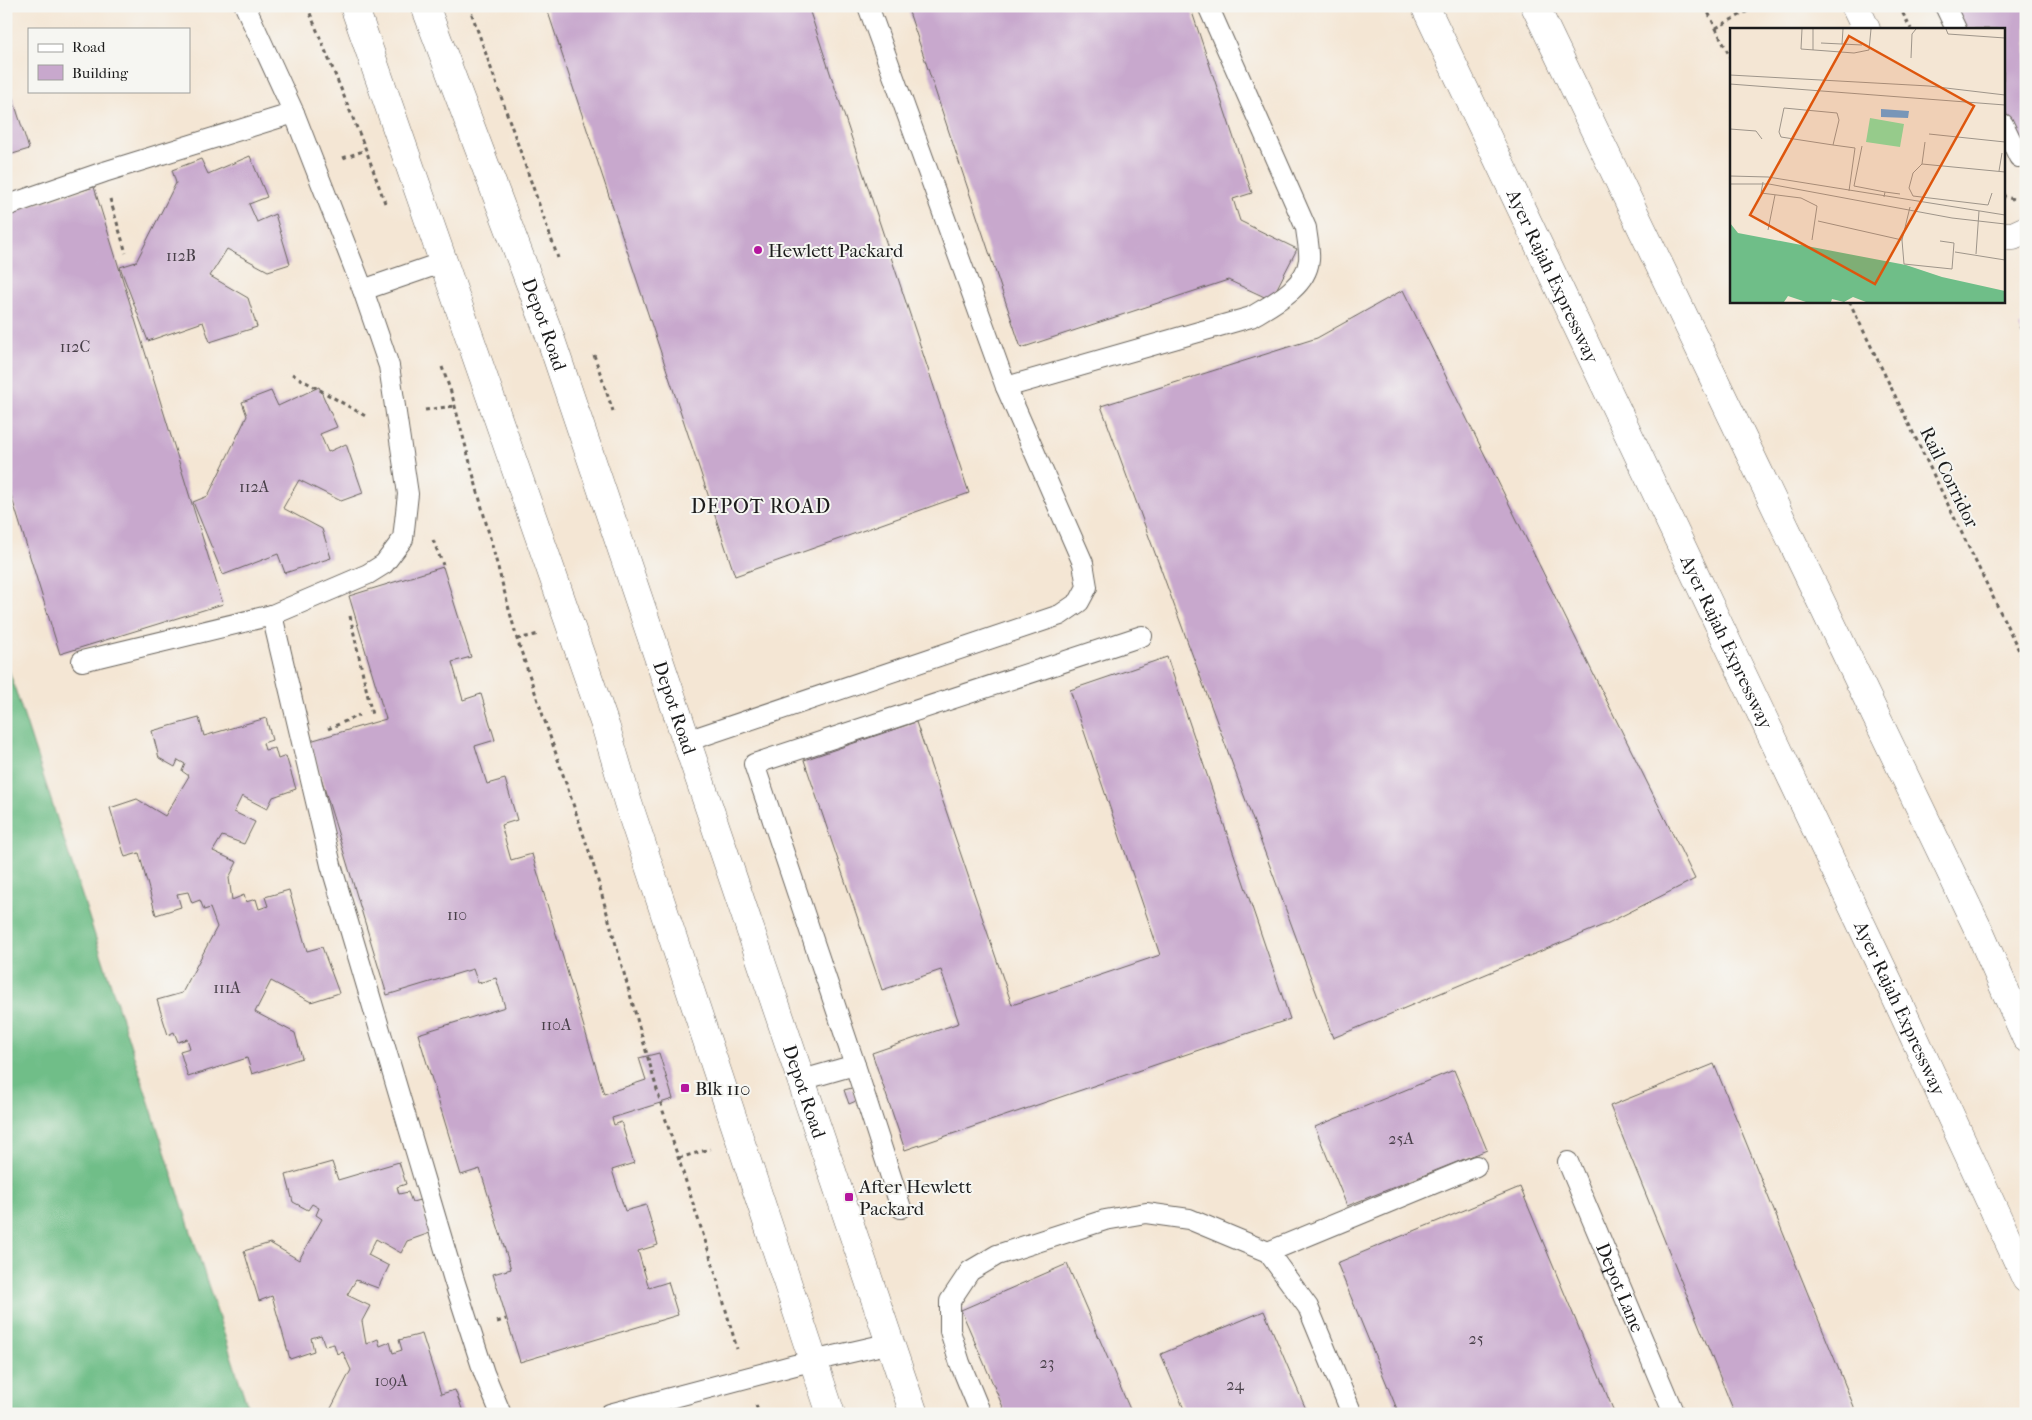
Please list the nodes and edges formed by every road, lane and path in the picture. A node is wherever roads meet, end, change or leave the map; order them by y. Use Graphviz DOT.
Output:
graph roads {
  1 [pos="245,6"];
  2 [pos="307,6"];
  3 [pos="354,6"];
  4 [pos="425,6"];
  5 [pos="868,6"];
  6 [pos="1208,6"];
  7 [pos="1425,6"];
  8 [pos="1536,6"];
  9 [pos="1705,6"];
  10 [pos="1757,6"];
  11 [pos="1855,6"];
  12 [pos="1900,6"];
  13 [pos="1946,6"];
  14 [pos="1716,28"];
  15 [pos="1866,28"];
  16 [pos="1911,28"];
  17 [pos="1956,28"];
  18 [pos="1730,57"];
  19 [pos="294,113"];
  20 [pos="2004,126"];
  21 [pos="2019,157"];
  22 [pos="104,172"];
  23 [pos="6,206"];
  24 [pos="388,212"];
  25 [pos="2026,230"];
  26 [pos="2004,236"];
  27 [pos="126,253"];
  28 [pos="444,262"];
  29 [pos="363,290"];
  30 [pos="1849,302"];
  31 [pos="439,358"];
  32 [pos="292,374"];
  33 [pos="1006,387"];
  34 [pos="454,406"];
  35 [pos="424,410"];
  36 [pos="399,437"];
  37 [pos="429,531"];
  38 [pos="443,565"];
  39 [pos="272,615"];
  40 [pos="350,616"];
  41 [pos="1142,636"];
  42 [pos="82,661"];
  43 [pos="2026,665"];
  44 [pos="360,715"];
  45 [pos="372,715"];
  46 [pos="328,729"];
  47 [pos="687,741"];
  48 [pos="2026,1038"];
  49 [pos="855,1065"];
  50 [pos="802,1080"];
  51 [pos="1568,1162"];
  52 [pos="1476,1166"];
  53 [pos="901,1208"];
  54 [pos="1268,1252"];
  55 [pos="2026,1279"];
  56 [pos="891,1343"];
  57 [pos="812,1361"];
  58 [pos="746,1378"];
  59 [pos="501,1414"];
  60 [pos="610,1414"];
  61 [pos="759,1414"];
  62 [pos="831,1414"];
  63 [pos="914,1414"];
  64 [pos="980,1414"];
  65 [pos="1352,1414"];
  66 [pos="1674,1414"];
  1 -- 19 [label="lane"];
  2 -- 24 [label="path"];
  3 -- 28 [label="main road"];
  4 -- 47 [label="main road, Depot Road"];
  5 -- 33 [label="lane"];
  6 -- 33 [label="lane"];
  7 -- 55 [label="main road, Ayer Rajah Expressway"];
  8 -- 48 [label="main road"];
  9 -- 14 [label="path"];
  10 -- 14 [label="path"];
  11 -- 15 [label="main road"];
  12 -- 16 [label="path"];
  13 -- 17 [label="lane"];
  14 -- 18 [label="path"];
  19 -- 22 [label="lane"];
  19 -- 29 [label="lane"];
  20 -- 21 [label="lane"];
  22 -- 23 [label="lane"];
  22 -- 27 [label="path"];
  25 -- 26 [label="main road"];
  28 -- 29 [label="lane"];
  28 -- 57 [label="main road"];
  29 -- 36 [label="lane"];
  30 -- 43 [label="path, Rail Corridor"];
  31 -- 34 [label="path"];
  32 -- 36 [label="path"];
  33 -- 47 [label="lane"];
  34 -- 35 [label="path"];
  34 -- 58 [label="path"];
  36 -- 39 [label="lane"];
  37 -- 38 [label="path"];
  39 -- 42 [label="lane"];
  39 -- 59 [label="lane"];
  40 -- 45 [label="path"];
  41 -- 49 [label="lane"];
  44 -- 46 [label="path"];
  47 -- 50 [label="main road, Depot Road"];
  49 -- 50 [label="lane"];
  49 -- 53 [label="lane"];
  50 -- 56 [label="main road, Depot Road"];
  51 -- 66 [label="lane, Depot Lane"];
  52 -- 54 [label="lane"];
  54 -- 64 [label="lane"];
  54 -- 65 [label="lane"];
  56 -- 57 [label="lane"];
  56 -- 63 [label="main road, Depot Road"];
  57 -- 58 [label="lane"];
  57 -- 62 [label="main road"];
  58 -- 60 [label="lane"];
  58 -- 61 [label="path"];
}
